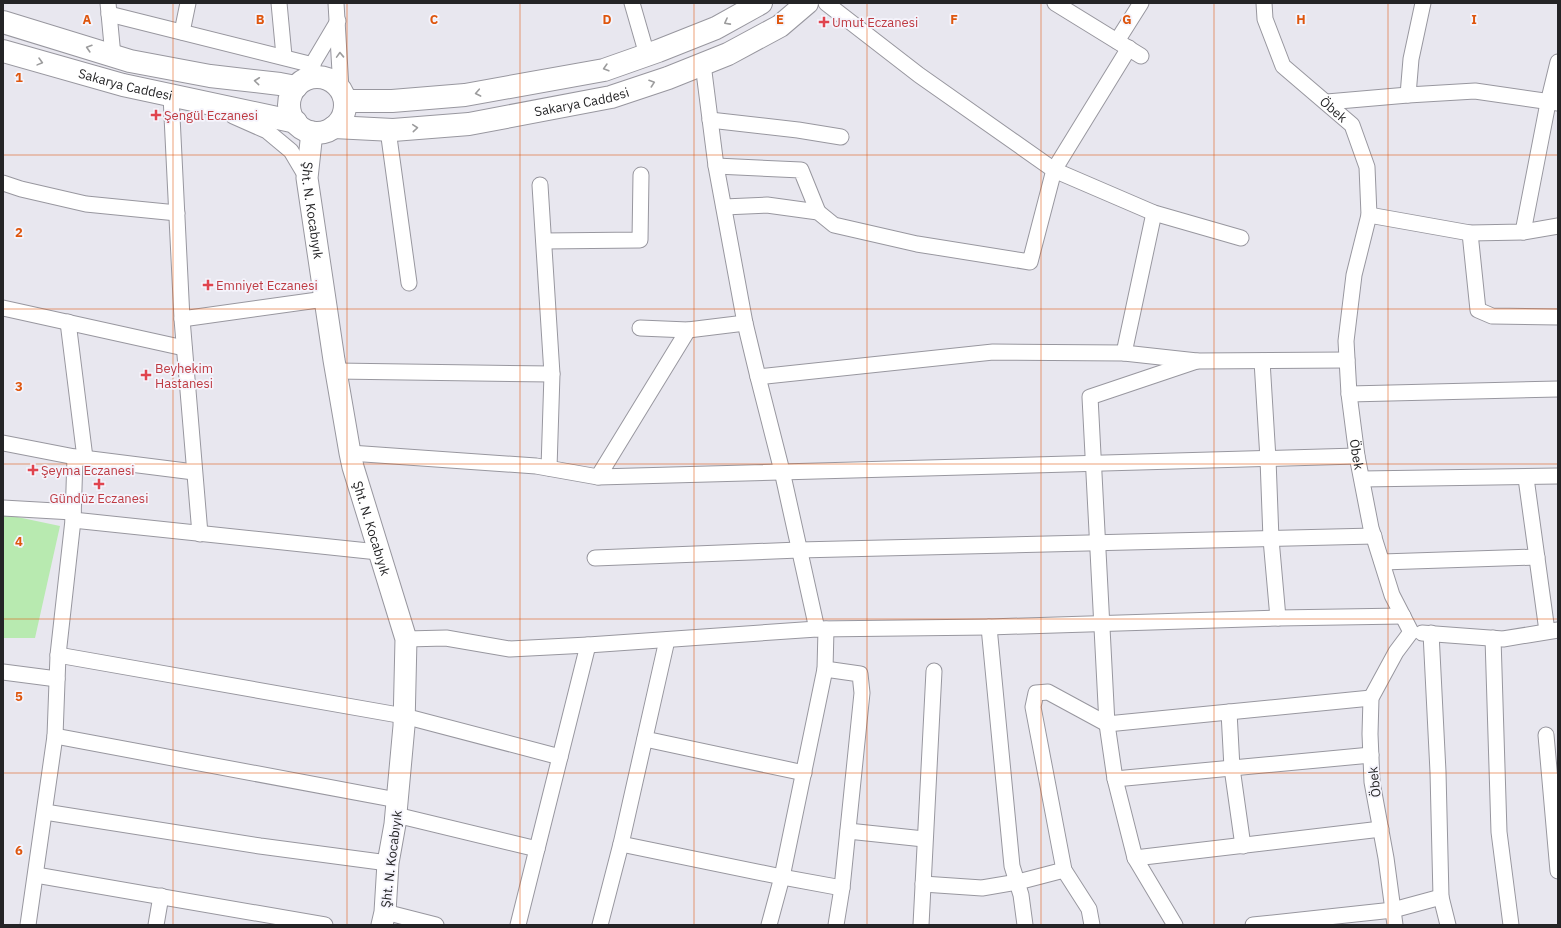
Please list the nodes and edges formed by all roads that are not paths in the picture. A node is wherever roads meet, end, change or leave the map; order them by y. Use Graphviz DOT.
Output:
graph roads {
  1 [pos="188,3"];
  2 [pos="279,3"];
  3 [pos="336,3"];
  4 [pos="632,3"];
  5 [pos="808,3"];
  6 [pos="826,3"];
  7 [pos="1055,3"];
  8 [pos="1140,3"];
  9 [pos="1264,3"];
  10 [pos="1423,3"];
  11 [pos="757,4"];
  12 [pos="109,9"];
  13 [pos="338,21"];
  14 [pos="3,22"];
  15 [pos="182,32"];
  16 [pos="1129,48"];
  17 [pos="3,51"];
  18 [pos="647,55"];
  19 [pos="113,56"];
  20 [pos="284,56"];
  21 [pos="1558,62"];
  22 [pos="703,64"];
  23 [pos="304,77"];
  24 [pos="343,95"];
  25 [pos="1408,95"];
  26 [pos="171,96"];
  27 [pos="1327,102"];
  28 [pos="1553,103"];
  29 [pos="207,104"];
  30 [pos="710,120"];
  31 [pos="304,127"];
  32 [pos="334,127"];
  33 [pos="388,130"];
  34 [pos="841,137"];
  35 [pos="716,166"];
  36 [pos="1054,170"];
  37 [pos="641,175"];
  38 [pos="307,178"];
  39 [pos="3,183"];
  40 [pos="540,185"];
  41 [pos="724,207"];
  42 [pos="818,212"];
  43 [pos="177,213"];
  44 [pos="1154,213"];
  45 [pos="1369,215"];
  46 [pos="1558,226"];
  47 [pos="1523,232"];
  48 [pos="1470,233"];
  49 [pos="1240,238"];
  50 [pos="544,241"];
  51 [pos="409,283"];
  52 [pos="324,299"];
  53 [pos="3,308"];
  54 [pos="1558,317"];
  55 [pos="182,319"];
  56 [pos="68,322"];
  57 [pos="745,323"];
  58 [pos="640,328"];
  59 [pos="688,330"];
  60 [pos="184,348"];
  61 [pos="1124,353"];
  62 [pos="1262,360"];
  63 [pos="1347,360"];
  64 [pos="1197,361"];
  65 [pos="336,371"];
  66 [pos="552,374"];
  67 [pos="758,377"];
  68 [pos="1558,389"];
  69 [pos="1349,394"];
  70 [pos="3,443"];
  71 [pos="350,453"];
  72 [pos="1357,456"];
  73 [pos="80,458"];
  74 [pos="1268,459"];
  75 [pos="1094,464"];
  76 [pos="549,468"];
  77 [pos="782,471"];
  78 [pos="194,472"];
  79 [pos="1558,476"];
  80 [pos="598,477"];
  81 [pos="1526,478"];
  82 [pos="1362,479"];
  83 [pos="3,508"];
  84 [pos="73,516"];
  85 [pos="200,534"];
  86 [pos="1374,536"];
  87 [pos="1271,539"];
  88 [pos="1098,543"];
  89 [pos="799,550"];
  90 [pos="378,552"];
  91 [pos="1537,557"];
  92 [pos="595,558"];
  93 [pos="1382,562"];
  94 [pos="1403,616"];
  95 [pos="1278,618"];
  96 [pos="1102,623"];
  97 [pos="989,626"];
  98 [pos="821,629"];
  99 [pos="1552,630"];
  100 [pos="1411,632"];
  101 [pos="1431,633"];
  102 [pos="1493,638"];
  103 [pos="406,639"];
  104 [pos="667,640"];
  105 [pos="588,645"];
  106 [pos="58,654"];
  107 [pos="826,669"];
  108 [pos="934,671"];
  109 [pos="3,672"];
  110 [pos="57,679"];
  111 [pos="1371,698"];
  112 [pos="1229,712"];
  113 [pos="404,716"];
  114 [pos="1107,724"];
  115 [pos="1546,735"];
  116 [pos="55,736"];
  117 [pos="645,739"];
  118 [pos="1371,755"];
  119 [pos="560,757"];
  120 [pos="1232,768"];
  121 [pos="804,773"];
  122 [pos="1115,779"];
  123 [pos="397,808"];
  124 [pos="45,812"];
  125 [pos="1381,829"];
  126 [pos="848,831"];
  127 [pos="924,839"];
  128 [pos="621,844"];
  129 [pos="1243,846"];
  130 [pos="537,849"];
  131 [pos="1557,853"];
  132 [pos="1135,858"];
  133 [pos="388,863"];
  134 [pos="1064,870"];
  135 [pos="1558,871"];
  136 [pos="36,875"];
  137 [pos="782,877"];
  138 [pos="1018,882"];
  139 [pos="923,884"];
  140 [pos="842,888"];
  141 [pos="161,896"];
  142 [pos="1441,898"];
  143 [pos="1393,910"];
  144 [pos="383,919"];
  145 [pos="28,925"];
  146 [pos="156,925"];
  147 [pos="325,925"];
  148 [pos="436,925"];
  149 [pos="518,925"];
  150 [pos="600,925"];
  151 [pos="769,925"];
  152 [pos="836,925"];
  153 [pos="920,925"];
  154 [pos="1025,925"];
  155 [pos="1092,925"];
  156 [pos="1175,925"];
  157 [pos="1253,925"];
  158 [pos="1395,925"];
  159 [pos="1448,925"];
  160 [pos="1511,925"];
  1 -- 15 [label="street"];
  2 -- 20 [label="street"];
  3 -- 13 [label="street"];
  4 -- 18 [label="street"];
  5 -- 22 [label="main road, Sakarya Caddesi"];
  6 -- 36 [label="street"];
  7 -- 16 [label="street"];
  8 -- 16 [label="street"];
  9 -- 27 [label="street, Öbek"];
  10 -- 25 [label="street"];
  11 -- 18 [label="main road, Sakarya Caddesi, one-way"];
  12 -- 15 [label="street"];
  12 -- 19 [label="street"];
  13 -- 23 [label="street"];
  24 -- 13 [label="street, one-way"];
  19 -- 14 [label="main road, Sakarya Caddesi, one-way"];
  15 -- 20 [label="street"];
  16 -- 36 [label="street"];
  17 -- 26 [label="main road, Sakarya Caddesi, one-way"];
  18 -- 24 [label="main road, Sakarya Caddesi, one-way"];
  23 -- 19 [label="main road, Sakarya Caddesi, one-way"];
  20 -- 23 [label="street"];
  21 -- 28 [label="street"];
  22 -- 30 [label="street"];
  33 -- 22 [label="main road, Sakarya Caddesi, one-way"];
  23 -- 24 [label="main road"];
  23 -- 31 [label="main road"];
  24 -- 32 [label="main road"];
  25 -- 27 [label="street"];
  25 -- 28 [label="street"];
  26 -- 29 [label="main road, Sakarya Caddesi"];
  26 -- 43 [label="street"];
  27 -- 45 [label="street, Öbek"];
  28 -- 47 [label="street"];
  29 -- 31 [label="main road, Sakarya Caddesi"];
  29 -- 38 [label="street"];
  30 -- 34 [label="street"];
  30 -- 35 [label="street"];
  31 -- 32 [label="main road"];
  31 -- 38 [label="street, Şht. N. Kocabıyık"];
  32 -- 33 [label="main road, Sakarya Caddesi"];
  33 -- 51 [label="street"];
  35 -- 41 [label="street"];
  35 -- 42 [label="street"];
  36 -- 42 [label="street"];
  36 -- 44 [label="street"];
  37 -- 50 [label="street"];
  38 -- 52 [label="street, Şht. N. Kocabıyık"];
  39 -- 43 [label="street"];
  40 -- 50 [label="street"];
  41 -- 42 [label="street"];
  41 -- 57 [label="street"];
  43 -- 55 [label="street"];
  44 -- 49 [label="street"];
  44 -- 61 [label="street"];
  45 -- 48 [label="street"];
  45 -- 63 [label="street, Öbek"];
  46 -- 47 [label="street"];
  47 -- 48 [label="street"];
  48 -- 54 [label="street"];
  50 -- 66 [label="street"];
  52 -- 55 [label="street"];
  52 -- 65 [label="street, Şht. N. Kocabıyık"];
  53 -- 56 [label="street"];
  55 -- 60 [label="street"];
  56 -- 60 [label="street"];
  56 -- 73 [label="street"];
  57 -- 59 [label="street"];
  57 -- 67 [label="street"];
  58 -- 59 [label="street"];
  59 -- 80 [label="street"];
  60 -- 78 [label="street"];
  61 -- 64 [label="street"];
  61 -- 67 [label="street"];
  62 -- 63 [label="street"];
  62 -- 64 [label="street"];
  62 -- 74 [label="street"];
  63 -- 69 [label="street, Öbek"];
  64 -- 75 [label="street"];
  65 -- 66 [label="street"];
  65 -- 71 [label="street, Şht. N. Kocabıyık"];
  66 -- 76 [label="street"];
  67 -- 77 [label="street"];
  68 -- 69 [label="street"];
  69 -- 72 [label="street, Öbek"];
  70 -- 73 [label="street"];
  71 -- 76 [label="street"];
  71 -- 90 [label="street, Şht. N. Kocabıyık"];
  72 -- 74 [label="street"];
  72 -- 82 [label="street, Öbek"];
  73 -- 78 [label="street"];
  73 -- 84 [label="street"];
  74 -- 75 [label="street"];
  74 -- 87 [label="street"];
  75 -- 77 [label="street"];
  75 -- 88 [label="street"];
  76 -- 80 [label="street"];
  77 -- 80 [label="street"];
  77 -- 89 [label="street"];
  78 -- 85 [label="street"];
  79 -- 81 [label="street"];
  81 -- 82 [label="street"];
  81 -- 91 [label="street"];
  82 -- 86 [label="street, Öbek"];
  83 -- 84 [label="street"];
  84 -- 85 [label="street"];
  84 -- 106 [label="street"];
  85 -- 90 [label="street"];
  86 -- 87 [label="street"];
  86 -- 93 [label="street, Öbek"];
  87 -- 88 [label="street"];
  87 -- 95 [label="street"];
  88 -- 89 [label="street"];
  88 -- 96 [label="street"];
  89 -- 92 [label="street"];
  89 -- 98 [label="street"];
  90 -- 103 [label="street, Şht. N. Kocabıyık"];
  91 -- 93 [label="street"];
  91 -- 99 [label="street"];
  93 -- 94 [label="street, Öbek"];
  94 -- 95 [label="street"];
  94 -- 100 [label="street, Öbek"];
  95 -- 96 [label="street"];
  96 -- 97 [label="street"];
  96 -- 114 [label="street"];
  97 -- 98 [label="street"];
  97 -- 138 [label="street"];
  98 -- 104 [label="street"];
  98 -- 107 [label="street"];
  99 -- 102 [label="street"];
  100 -- 101 [label="street"];
  100 -- 111 [label="street, Öbek"];
  101 -- 102 [label="street"];
  101 -- 142 [label="street"];
  102 -- 160 [label="street"];
  103 -- 105 [label="street"];
  103 -- 113 [label="street, Şht. N. Kocabıyık"];
  104 -- 105 [label="street"];
  104 -- 117 [label="street"];
  105 -- 119 [label="street"];
  106 -- 110 [label="street"];
  106 -- 113 [label="street"];
  107 -- 121 [label="street"];
  107 -- 126 [label="street"];
  108 -- 127 [label="street"];
  109 -- 110 [label="street"];
  110 -- 116 [label="street"];
  111 -- 112 [label="street"];
  111 -- 118 [label="street, Öbek"];
  112 -- 114 [label="street"];
  112 -- 120 [label="street"];
  113 -- 119 [label="street"];
  113 -- 123 [label="street, Şht. N. Kocabıyık"];
  114 -- 122 [label="street"];
  114 -- 134 [label="street"];
  115 -- 131 [label="street"];
  116 -- 123 [label="street"];
  116 -- 124 [label="street"];
  117 -- 121 [label="street"];
  117 -- 128 [label="street"];
  118 -- 120 [label="street"];
  118 -- 125 [label="street, Öbek"];
  119 -- 130 [label="street"];
  120 -- 122 [label="street"];
  120 -- 129 [label="street"];
  121 -- 137 [label="street"];
  122 -- 132 [label="street"];
  123 -- 130 [label="street"];
  123 -- 133 [label="street, Şht. N. Kocabıyık"];
  124 -- 133 [label="street"];
  124 -- 136 [label="street"];
  125 -- 129 [label="street"];
  125 -- 143 [label="street, Öbek"];
  126 -- 127 [label="street"];
  126 -- 140 [label="street"];
  127 -- 139 [label="street"];
  128 -- 137 [label="street"];
  128 -- 150 [label="street"];
  129 -- 132 [label="street"];
  130 -- 149 [label="street"];
  131 -- 135 [label="street"];
  132 -- 156 [label="street"];
  133 -- 144 [label="street, Şht. N. Kocabıyık"];
  134 -- 138 [label="street"];
  134 -- 155 [label="street"];
  136 -- 141 [label="street"];
  136 -- 145 [label="street"];
  137 -- 140 [label="street"];
  137 -- 151 [label="street"];
  138 -- 139 [label="street"];
  138 -- 154 [label="street"];
  139 -- 153 [label="street"];
  140 -- 152 [label="street"];
  141 -- 146 [label="street"];
  141 -- 147 [label="street"];
  142 -- 143 [label="street"];
  142 -- 159 [label="street"];
  143 -- 157 [label="street"];
  143 -- 158 [label="street, Öbek"];
  144 -- 148 [label="street"];
}
